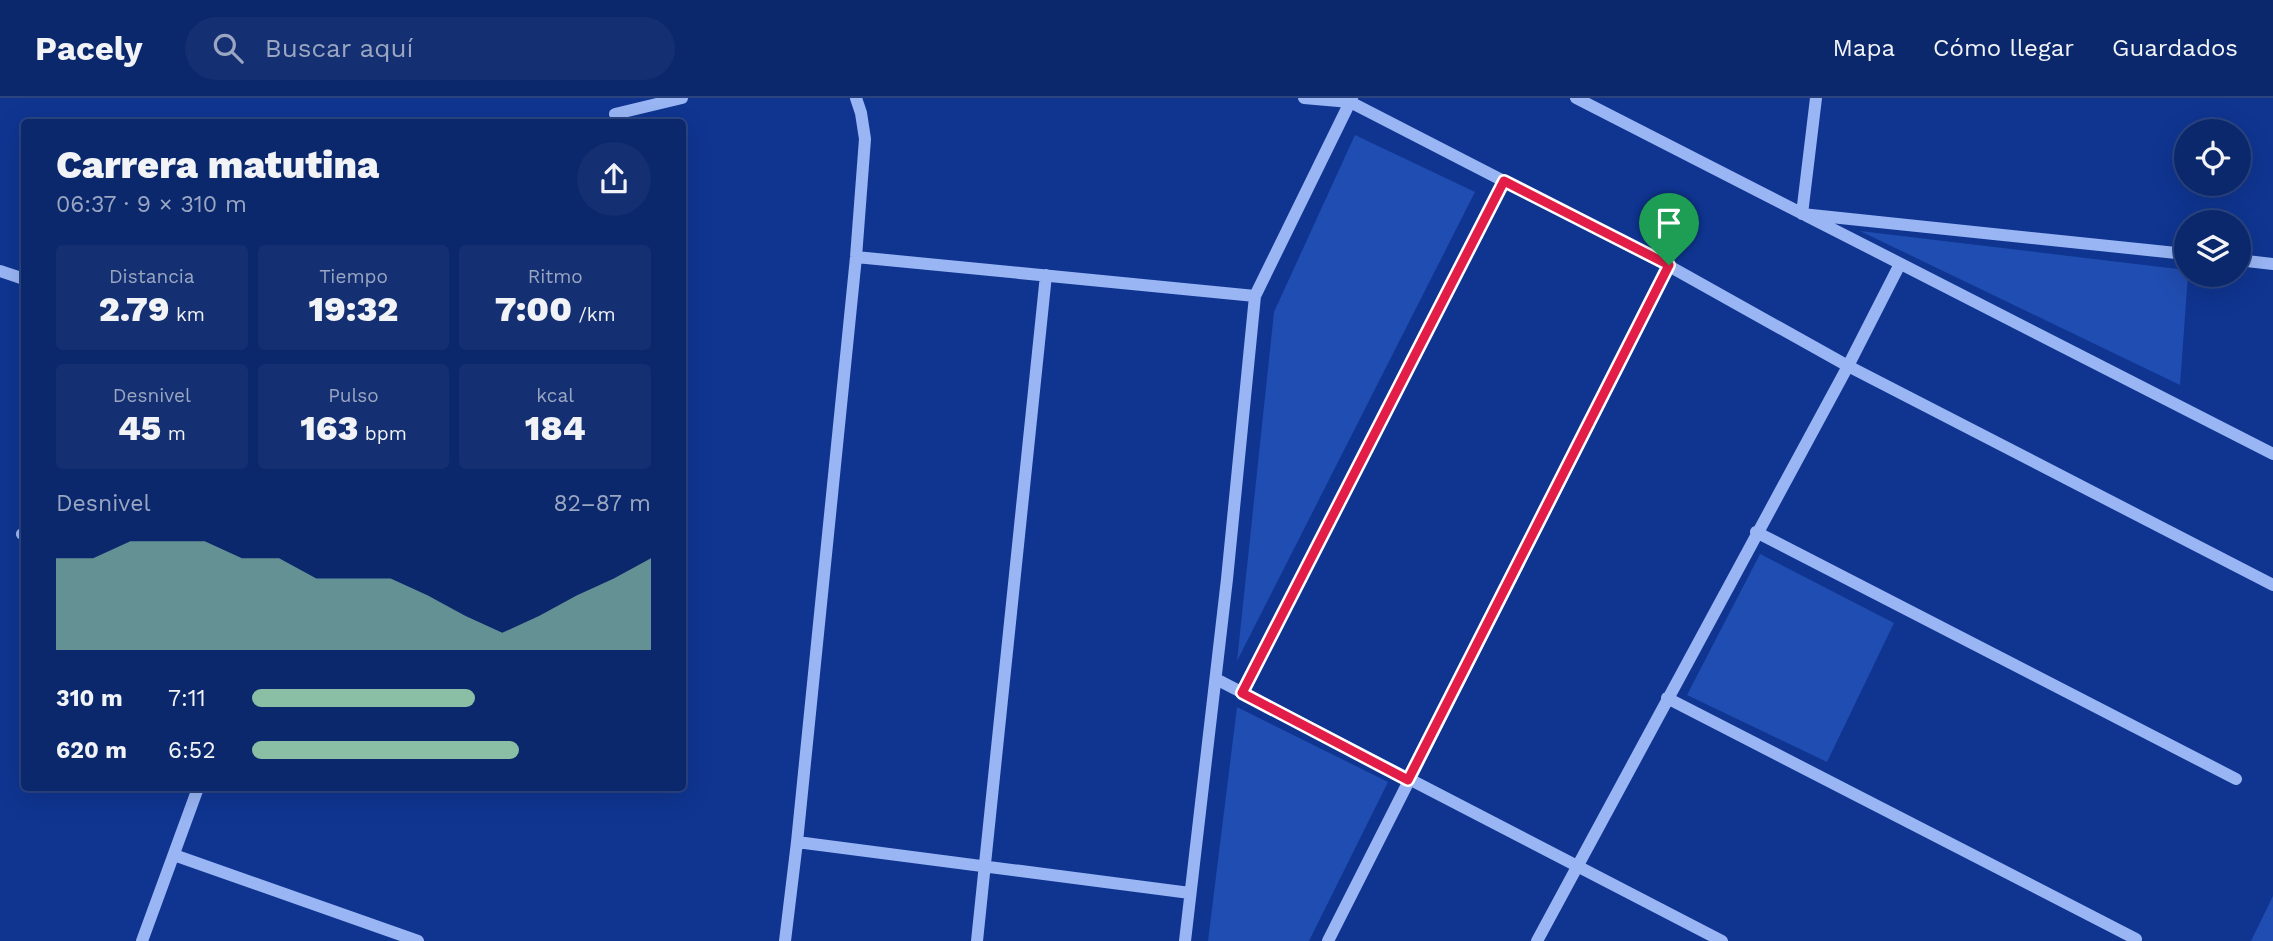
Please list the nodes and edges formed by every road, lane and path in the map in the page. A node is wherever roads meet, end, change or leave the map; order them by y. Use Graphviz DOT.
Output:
graph roads {
  1 [pos="682,98"];
  2 [pos="856,98"];
  3 [pos="1304,98"];
  4 [pos="1576,98"];
  5 [pos="1816,98"];
  6 [pos="1351,100"];
  7 [pos="615,114"];
  8 [pos="1504,181"];
  9 [pos="1802,214"];
  10 [pos="2174,253"];
  11 [pos="856,257"];
  12 [pos="2251,261"];
  13 [pos="1900,264"];
  14 [pos="2273,264"];
  15 [pos="1669,265"];
  16 [pos="0,271"];
  17 [pos="1046,275"];
  18 [pos="21,278"];
  19 [pos="1255,296"];
  20 [pos="1847,366"];
  21 [pos="2273,454"];
  22 [pos="1756,532"];
  23 [pos="2273,585"];
  24 [pos="1216,679"];
  25 [pos="1242,693"];
  26 [pos="1667,698"];
  27 [pos="2236,779"];
  28 [pos="1408,780"];
  29 [pos="197,791"];
  30 [pos="797,842"];
  31 [pos="174,855"];
  32 [pos="984,867"];
  33 [pos="1577,867"];
  34 [pos="1190,894"];
  35 [pos="2136,939"];
  36 [pos="142,941"];
  37 [pos="418,941"];
  38 [pos="785,941"];
  39 [pos="977,941"];
  40 [pos="1185,941"];
  41 [pos="1328,941"];
  42 [pos="1537,941"];
  43 [pos="1722,941"];
  1 -- 7 [label="street"];
  2 -- 11 [label="street"];
  3 -- 6 [label="street"];
  4 -- 9 [label="street"];
  5 -- 9 [label="street"];
  6 -- 8 [label="street"];
  6 -- 19 [label="street"];
  8 -- 15 [label="street"];
  8 -- 25 [label="street"];
  9 -- 10 [label="street"];
  9 -- 13 [label="street"];
  11 -- 17 [label="street"];
  11 -- 30 [label="street"];
  12 -- 14 [label="street"];
  13 -- 20 [label="street"];
  13 -- 21 [label="street"];
  15 -- 20 [label="street"];
  15 -- 28 [label="street"];
  16 -- 18 [label="street"];
  17 -- 19 [label="street"];
  17 -- 32 [label="street"];
  19 -- 24 [label="street"];
  20 -- 22 [label="street"];
  20 -- 23 [label="street"];
  22 -- 26 [label="street"];
  22 -- 27 [label="street"];
  24 -- 25 [label="street"];
  24 -- 34 [label="street"];
  25 -- 28 [label="street"];
  26 -- 33 [label="street"];
  26 -- 35 [label="street"];
  28 -- 33 [label="street"];
  28 -- 41 [label="street"];
  29 -- 31 [label="street"];
  30 -- 32 [label="street"];
  30 -- 38 [label="street"];
  31 -- 36 [label="street"];
  31 -- 37 [label="street"];
  32 -- 34 [label="street"];
  32 -- 39 [label="street"];
  33 -- 42 [label="street"];
  33 -- 43 [label="street"];
  34 -- 40 [label="street"];
}
